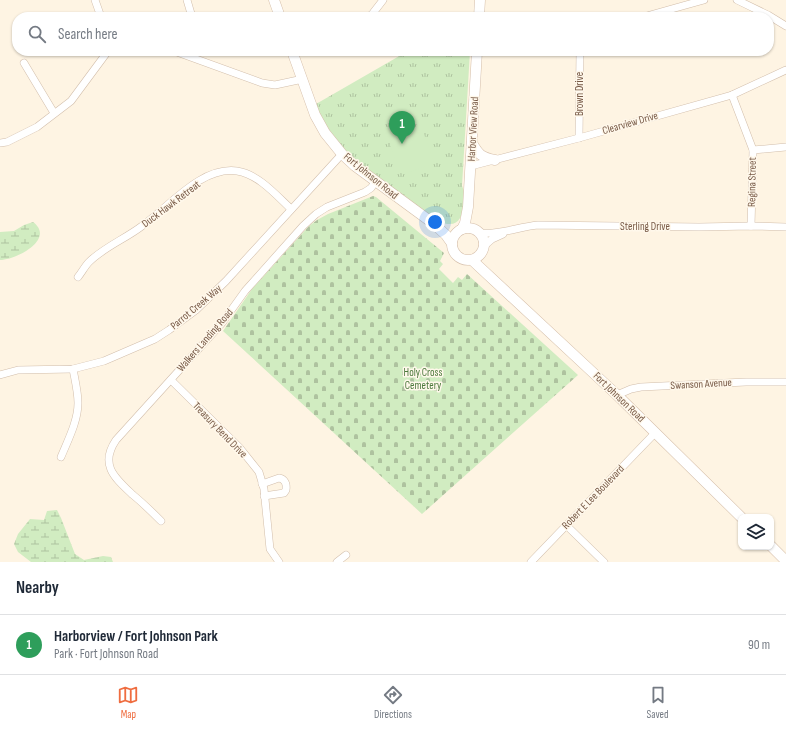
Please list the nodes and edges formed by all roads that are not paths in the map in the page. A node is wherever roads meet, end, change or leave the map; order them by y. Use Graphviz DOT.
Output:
graph roads {
  1 [pos="94,0"];
  2 [pos="187,0"];
  3 [pos="274,0"];
  4 [pos="382,0"];
  5 [pos="480,0"];
  6 [pos="704,0"];
  7 [pos="737,0"];
  8 [pos="99,12"];
  9 [pos="191,12"];
  10 [pos="278,12"];
  11 [pos="374,12"];
  12 [pos="479,12"];
  13 [pos="661,12"];
  14 [pos="762,12"];
  15 [pos="774,19"];
  16 [pos="786,26"];
  17 [pos="104,56"];
  18 [pos="196,56"];
  19 [pos="294,56"];
  20 [pos="477,56"];
  21 [pos="580,56"];
  22 [pos="24,63"];
  23 [pos="786,70"];
  24 [pos="303,79"];
  25 [pos="732,95"];
  26 [pos="54,113"];
  27 [pos="579,138"];
  28 [pos="0,143"];
  29 [pos="472,143"];
  30 [pos="786,147"];
  31 [pos="753,150"];
  32 [pos="342,154"];
  33 [pos="495,160"];
  34 [pos="471,166"];
  35 [pos="376,181"];
  36 [pos="468,208"];
  37 [pos="291,209"];
  38 [pos="434,224"];
  39 [pos="751,226"];
  40 [pos="786,227"];
  41 [pos="460,230"];
  42 [pos="478,232"];
  43 [pos="505,233"];
  44 [pos="451,242"];
  45 [pos="482,250"];
  46 [pos="472,260"];
  47 [pos="78,277"];
  48 [pos="493,280"];
  49 [pos="73,369"];
  50 [pos="0,375"];
  51 [pos="171,380"];
  52 [pos="786,382"];
  53 [pos="617,395"];
  54 [pos="655,433"];
  55 [pos="61,457"];
  56 [pos="262,484"];
  57 [pos="264,496"];
  58 [pos="738,514"];
  59 [pos="161,521"];
  60 [pos="566,525"];
  61 [pos="774,549"];
  62 [pos="346,555"];
  63 [pos="786,561"];
  64 [pos="279,562"];
  65 [pos="337,562"];
  66 [pos="531,562"];
  67 [pos="604,562"];
  1 -- 8 [label="street"];
  2 -- 9 [label="street"];
  3 -- 10 [label="main road"];
  4 -- 11 [label="street"];
  5 -- 12 [label="main road"];
  6 -- 13 [label="street"];
  7 -- 14 [label="street"];
  15 -- 16 [label="street"];
  17 -- 26 [label="street"];
  18 -- 24 [label="street"];
  19 -- 24 [label="main road, Fort Johnson Road"];
  20 -- 29 [label="main road, Harbor View Road"];
  21 -- 27 [label="street, Brown Drive"];
  22 -- 26 [label="street"];
  23 -- 25 [label="street, Clearview Drive"];
  24 -- 32 [label="main road, Fort Johnson Road"];
  25 -- 27 [label="street, Clearview Drive"];
  25 -- 31 [label="street, Regina Street"];
  26 -- 28 [label="street"];
  27 -- 33 [label="street, Clearview Drive"];
  29 -- 33 [label="main road"];
  29 -- 34 [label="main road, Harbor View Road"];
  30 -- 31 [label="street"];
  31 -- 39 [label="street, Regina Street"];
  32 -- 35 [label="main road, Fort Johnson Road"];
  32 -- 37 [label="street, Parrot Creek Way"];
  33 -- 34 [label="street, Clearview Drive"];
  34 -- 36 [label="main road, Harbor View Road"];
  35 -- 38 [label="main road, Fort Johnson Road"];
  35 -- 51 [label="street, Walkers Landing Road"];
  36 -- 41 [label="main road, Harbor View Road"];
  36 -- 42 [label="main road, Harbor View Road"];
  37 -- 47 [label="street, Duck Hawk Retreat"];
  37 -- 49 [label="street, Parrot Creek Way"];
  38 -- 41 [label="main road, Fort Johnson Road"];
  38 -- 44 [label="main road, Fort Johnson Road"];
  39 -- 40 [label="street, Sterling Drive"];
  39 -- 43 [label="street, Sterling Drive"];
  41 -- 42 [label="main road"];
  41 -- 44 [label="main road"];
  42 -- 43 [label="street, Sterling Drive"];
  42 -- 45 [label="main road"];
  43 -- 45 [label="street, Sterling Drive"];
  44 -- 46 [label="main road"];
  45 -- 46 [label="main road"];
  45 -- 48 [label="main road, Fort Johnson Road"];
  46 -- 48 [label="main road, Fort Johnson Road"];
  48 -- 53 [label="main road, Fort Johnson Road"];
  49 -- 50 [label="street, Parrot Creek Way"];
  49 -- 55 [label="street"];
  51 -- 56 [label="street, Treasury Bend Drive"];
  51 -- 59 [label="street, Walkers Landing Road"];
  52 -- 53 [label="street, Swanson Avenue"];
  53 -- 54 [label="main road, Fort Johnson Road"];
  54 -- 58 [label="main road, Fort Johnson Road"];
  54 -- 60 [label="street, Robert E Lee Boulevard"];
  56 -- 57 [label="street, Treasury Bend Drive"];
  56 -- 57 [label="street"];
  57 -- 64 [label="street, Treasury Bend Drive"];
  60 -- 66 [label="street, Robert E Lee Boulevard"];
  60 -- 67 [label="street"];
  61 -- 63 [label="main road"];
  62 -- 65 [label="street"];
}
